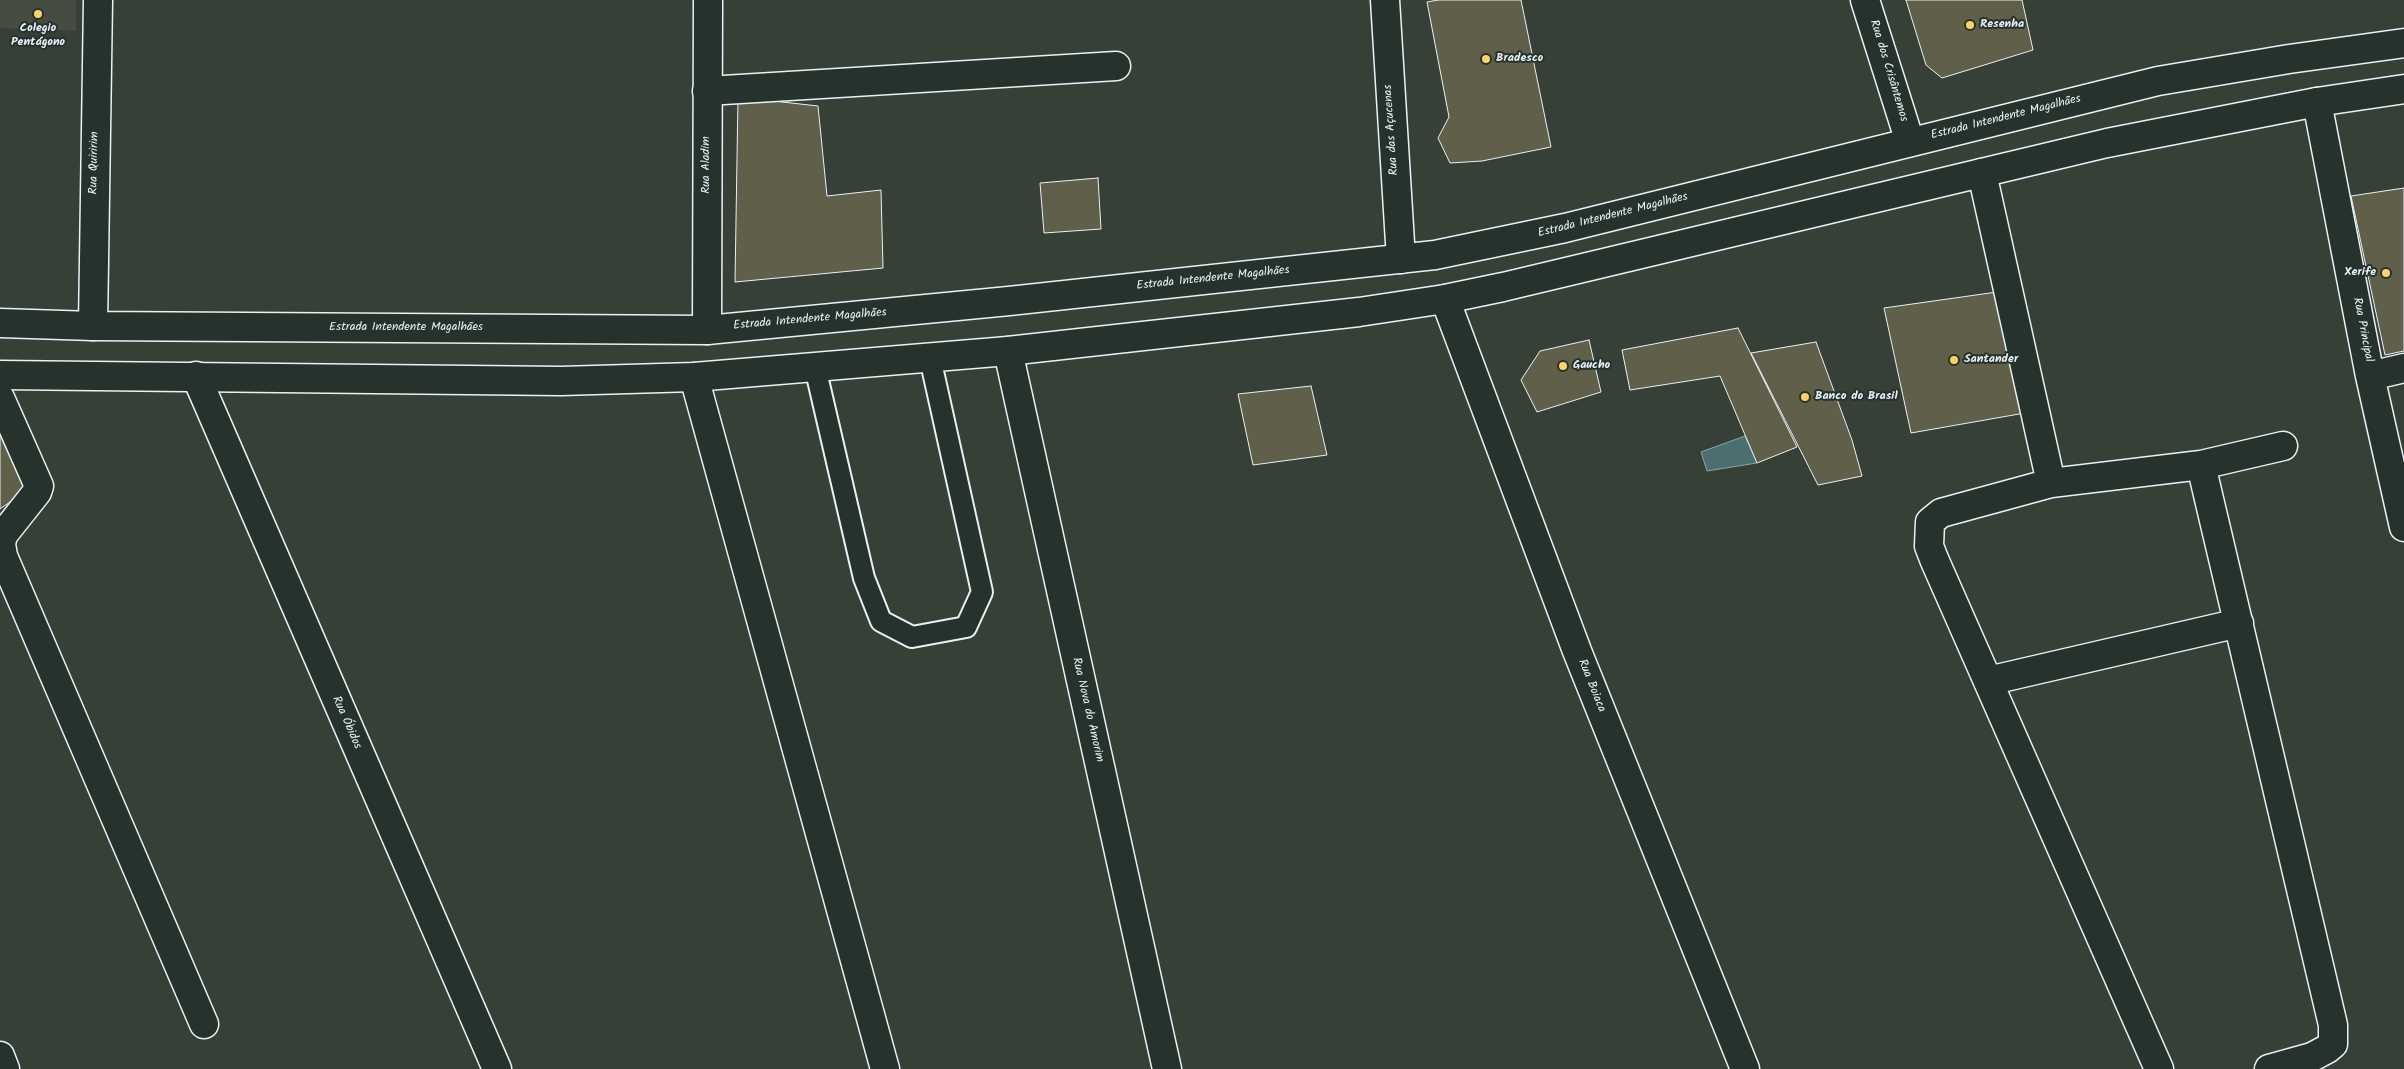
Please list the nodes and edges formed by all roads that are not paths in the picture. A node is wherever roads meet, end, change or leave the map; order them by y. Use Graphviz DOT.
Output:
graph roads {
  1 [pos="98,0"];
  2 [pos="708,0"];
  3 [pos="1385,0"];
  4 [pos="1865,0"];
  5 [pos="2404,43"];
  6 [pos="1116,66"];
  7 [pos="2404,89"];
  8 [pos="707,91"];
  9 [pos="2317,102"];
  10 [pos="1910,142"];
  11 [pos="1982,173"];
  12 [pos="1401,259"];
  13 [pos="1446,299"];
  14 [pos="0,323"];
  15 [pos="93,326"];
  16 [pos="707,330"];
  17 [pos="1008,351"];
  18 [pos="930,358"];
  19 [pos="815,367"];
  20 [pos="2404,368"];
  21 [pos="0,375"];
  22 [pos="196,376"];
  23 [pos="2370,376"];
  24 [pos="694,378"];
  25 [pos="0,398"];
  26 [pos="2283,446"];
  27 [pos="2201,465"];
  28 [pos="2051,483"];
  29 [pos="2404,527"];
  30 [pos="2238,623"];
  31 [pos="1988,681"];
  32 [pos="204,1024"];
  33 [pos="0,1056"];
  34 [pos="6,1069"];
  35 [pos="498,1069"];
  36 [pos="885,1069"];
  37 [pos="1167,1069"];
  38 [pos="1745,1069"];
  39 [pos="2159,1069"];
  40 [pos="2269,1069"];
  1 -- 15 [label="street, Rua Quiririm"];
  2 -- 8 [label="street, Rua Aladim"];
  3 -- 12 [label="street, Rua das Açucenas"];
  4 -- 10 [label="street, Rua dos Crisântemos"];
  5 -- 10 [label="street, Estrada Intendente Magalhães"];
  6 -- 8 [label="street"];
  7 -- 9 [label="street"];
  8 -- 16 [label="street, Rua Aladim"];
  9 -- 11 [label="street"];
  9 -- 23 [label="street, Rua Principal"];
  10 -- 12 [label="street, Estrada Intendente Magalhães"];
  11 -- 13 [label="street"];
  11 -- 28 [label="street"];
  12 -- 16 [label="street, Estrada Intendente Magalhães"];
  13 -- 17 [label="street"];
  13 -- 38 [label="street, Rua Boiaca"];
  14 -- 15 [label="street, Estrada Intendente Magalhães"];
  15 -- 16 [label="street, Estrada Intendente Magalhães"];
  17 -- 18 [label="street"];
  17 -- 37 [label="street, Rua Nova do Amorim"];
  18 -- 19 [label="street"];
  18 -- 19 [label="lane"];
  19 -- 24 [label="street"];
  20 -- 23 [label="street"];
  21 -- 22 [label="street"];
  22 -- 24 [label="street"];
  22 -- 35 [label="street, Rua Óbidos"];
  23 -- 29 [label="street, Rua Principal"];
  24 -- 36 [label="street"];
  25 -- 32 [label="street"];
  26 -- 27 [label="street"];
  27 -- 28 [label="street"];
  27 -- 30 [label="street"];
  28 -- 31 [label="street"];
  30 -- 31 [label="street"];
  30 -- 40 [label="street"];
  31 -- 39 [label="street"];
  33 -- 34 [label="street"];
}
